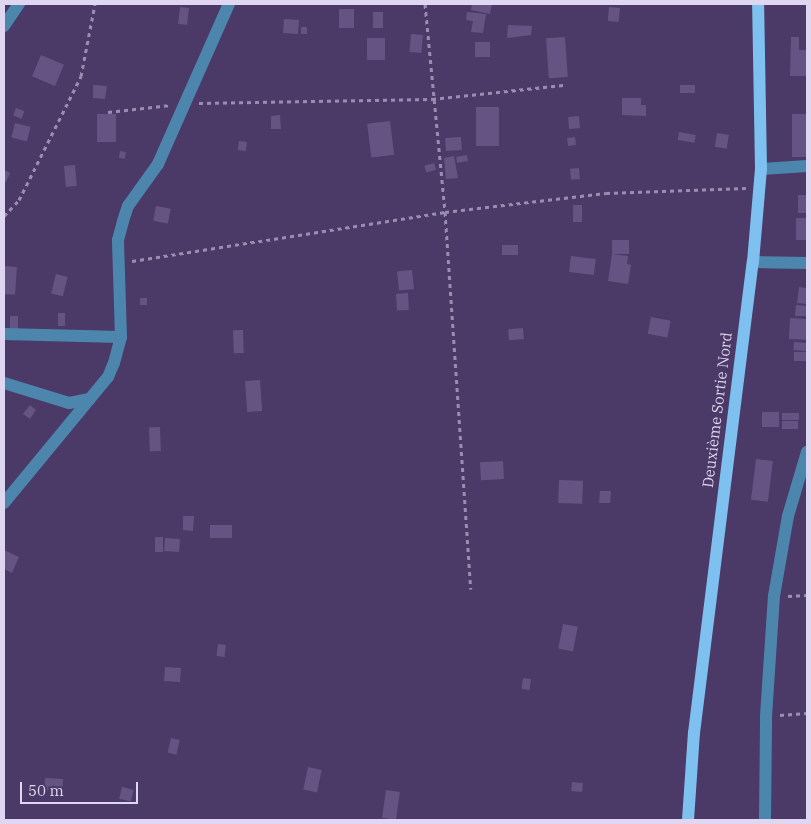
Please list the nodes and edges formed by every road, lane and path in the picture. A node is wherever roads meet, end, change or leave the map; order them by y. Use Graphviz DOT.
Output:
graph roads {
  1 [pos="19,4"];
  2 [pos="95,4"];
  3 [pos="229,4"];
  4 [pos="425,4"];
  5 [pos="758,4"];
  6 [pos="4,26"];
  7 [pos="563,85"];
  8 [pos="432,99"];
  9 [pos="185,103"];
  10 [pos="108,112"];
  11 [pos="807,166"];
  12 [pos="761,169"];
  13 [pos="759,188"];
  14 [pos="445,212"];
  15 [pos="4,216"];
  16 [pos="753,262"];
  17 [pos="807,263"];
  18 [pos="118,264"];
  19 [pos="9,335"];
  20 [pos="120,337"];
  21 [pos="4,345"];
  22 [pos="4,383"];
  23 [pos="90,399"];
  24 [pos="807,452"];
  25 [pos="4,503"];
  26 [pos="471,589"];
  27 [pos="807,595"];
  28 [pos="774,596"];
  29 [pos="807,713"];
  30 [pos="766,716"];
  31 [pos="688,820"];
  32 [pos="765,820"];
  1 -- 6 [label="street"];
  2 -- 15 [label="path"];
  3 -- 9 [label="street"];
  4 -- 8 [label="path"];
  5 -- 12 [label="main road, Deuxième Sortie Nord"];
  7 -- 8 [label="path"];
  8 -- 9 [label="path"];
  8 -- 14 [label="path"];
  9 -- 10 [label="path"];
  9 -- 18 [label="street"];
  11 -- 12 [label="street"];
  12 -- 13 [label="main road, Deuxième Sortie Nord"];
  13 -- 14 [label="path"];
  13 -- 16 [label="main road, Deuxième Sortie Nord"];
  14 -- 18 [label="path"];
  14 -- 26 [label="path"];
  16 -- 17 [label="street"];
  16 -- 31 [label="main road, Deuxième Sortie Nord"];
  18 -- 20 [label="street"];
  19 -- 20 [label="street"];
  19 -- 21 [label="street"];
  20 -- 23 [label="street"];
  22 -- 23 [label="street"];
  23 -- 25 [label="street"];
  24 -- 28 [label="street"];
  27 -- 28 [label="path"];
  28 -- 30 [label="street"];
  29 -- 30 [label="path"];
  30 -- 32 [label="street"];
}
